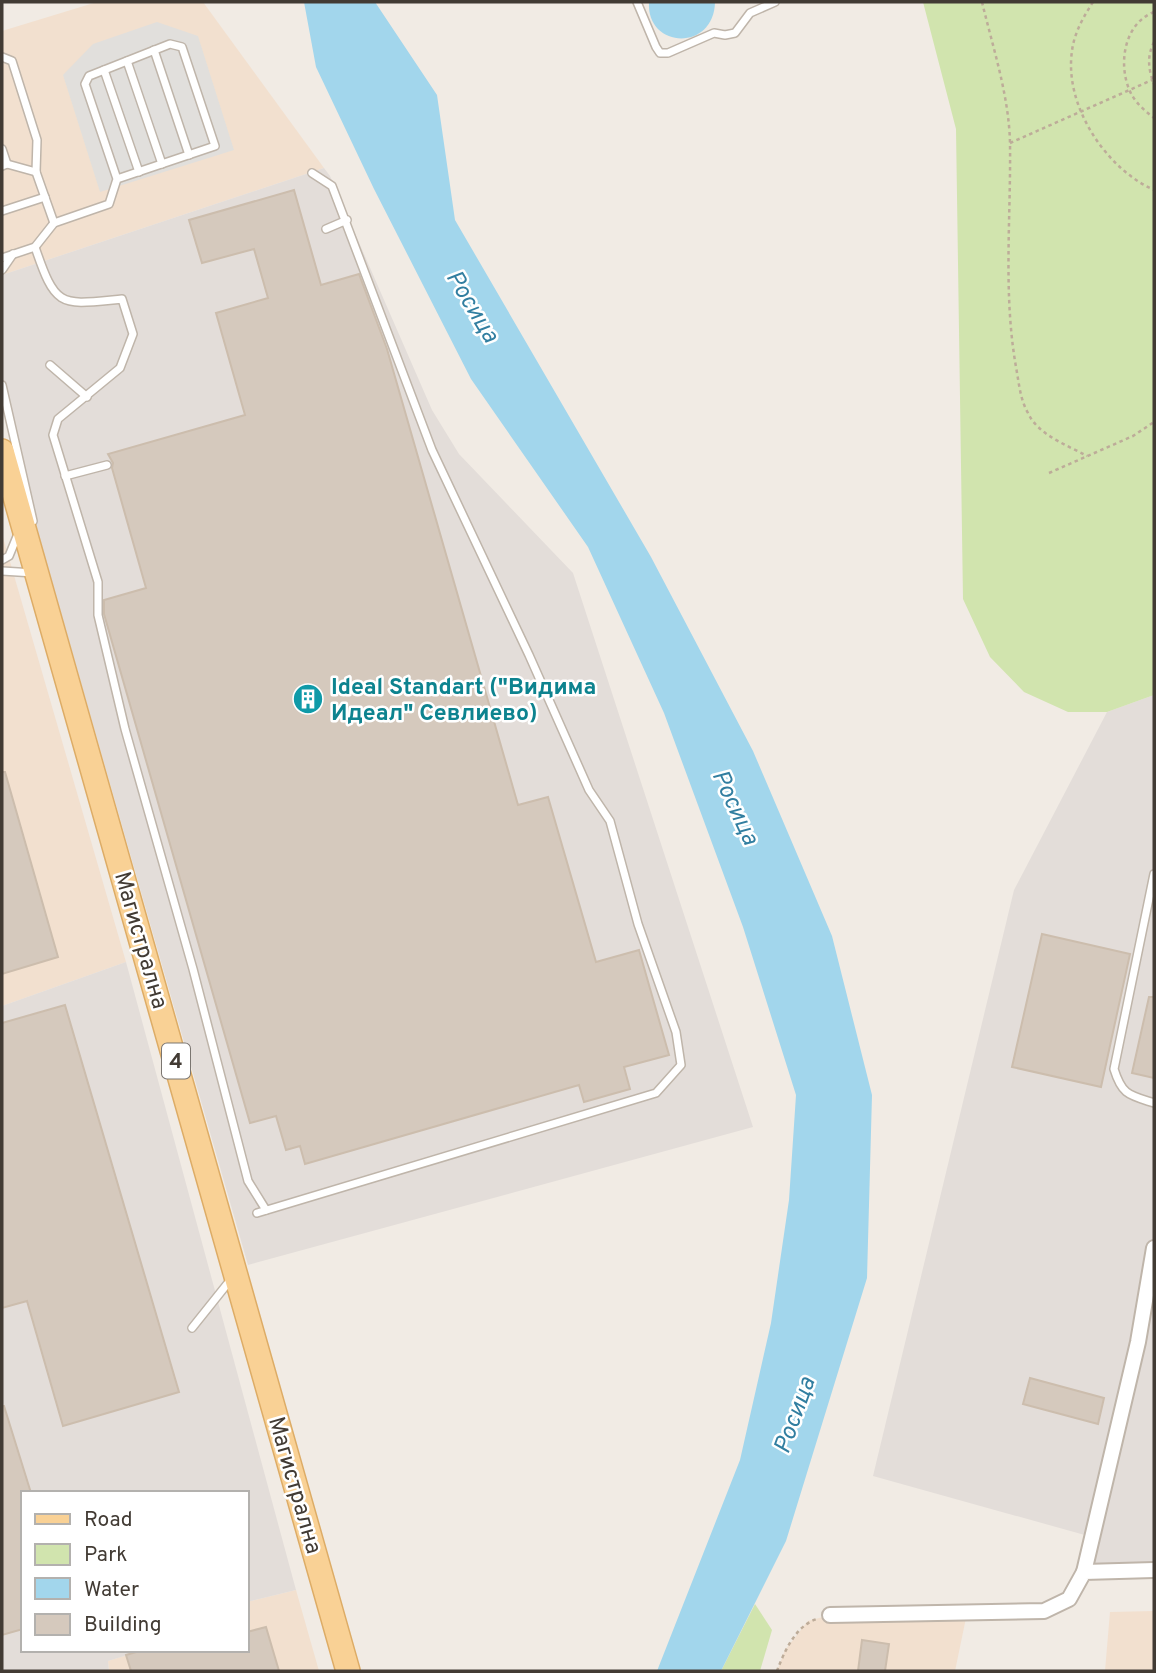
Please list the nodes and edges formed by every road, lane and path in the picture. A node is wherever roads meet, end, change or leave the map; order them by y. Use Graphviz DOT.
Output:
graph roads {
  1 [pos="637,2"];
  2 [pos="775,2"];
  3 [pos="982,2"];
  4 [pos="1093,2"];
  5 [pos="1154,12"];
  6 [pos="1154,42"];
  7 [pos="154,50"];
  8 [pos="2,57"];
  9 [pos="127,61"];
  10 [pos="104,70"];
  11 [pos="1153,82"];
  12 [pos="1129,90"];
  13 [pos="1082,111"];
  14 [pos="1154,118"];
  15 [pos="1010,143"];
  16 [pos="2,149"];
  17 [pos="188,155"];
  18 [pos="162,164"];
  19 [pos="4,165"];
  20 [pos="36,172"];
  21 [pos="139,172"];
  22 [pos="312,173"];
  23 [pos="117,179"];
  24 [pos="1154,190"];
  25 [pos="45,197"];
  26 [pos="2,211"];
  27 [pos="347,220"];
  28 [pos="54,223"];
  29 [pos="326,229"];
  30 [pos="35,247"];
  31 [pos="13,254"];
  32 [pos="2,258"];
  33 [pos="2,270"];
  34 [pos="50,365"];
  35 [pos="2,385"];
  36 [pos="87,397"];
  37 [pos="1154,422"];
  38 [pos="2,451"];
  39 [pos="1087,456"];
  40 [pos="107,465"];
  41 [pos="1049,473"];
  42 [pos="65,476"];
  43 [pos="29,526"];
  44 [pos="2,560"];
  45 [pos="39,564"];
  46 [pos="2,571"];
  47 [pos="1154,874"];
  48 [pos="1154,1104"];
  49 [pos="266,1210"];
  50 [pos="257,1213"];
  51 [pos="1154,1248"];
  52 [pos="237,1272"];
  53 [pos="192,1328"];
  54 [pos="1154,1570"];
  55 [pos="1084,1572"];
  56 [pos="830,1615"];
  57 [pos="348,1671"];
  58 [pos="777,1671"];
  1 -- 2 [label="lane"];
  3 -- 15 [label="path"];
  4 -- 13 [label="path"];
  5 -- 12 [label="path"];
  6 -- 11 [label="path"];
  7 -- 9 [label="lane"];
  7 -- 17 [label="lane"];
  7 -- 17 [label="lane"];
  8 -- 20 [label="lane"];
  9 -- 10 [label="lane"];
  9 -- 18 [label="lane"];
  10 -- 21 [label="lane"];
  10 -- 23 [label="lane"];
  11 -- 12 [label="path"];
  12 -- 13 [label="path"];
  12 -- 14 [label="path"];
  13 -- 15 [label="path"];
  13 -- 24 [label="path"];
  15 -- 39 [label="path"];
  16 -- 19 [label="lane"];
  17 -- 18 [label="lane"];
  18 -- 21 [label="lane"];
  19 -- 20 [label="lane"];
  20 -- 25 [label="lane"];
  21 -- 23 [label="lane"];
  22 -- 27 [label="lane"];
  23 -- 28 [label="lane"];
  25 -- 26 [label="lane"];
  25 -- 28 [label="lane"];
  27 -- 29 [label="lane"];
  27 -- 49 [label="lane"];
  28 -- 30 [label="lane"];
  30 -- 31 [label="lane"];
  30 -- 36 [label="lane"];
  31 -- 32 [label="lane"];
  31 -- 33 [label="lane"];
  34 -- 36 [label="lane"];
  35 -- 43 [label="lane"];
  36 -- 42 [label="lane"];
  37 -- 39 [label="path"];
  38 -- 43 [label="main road, Магистрална / 4"];
  39 -- 41 [label="path"];
  40 -- 42 [label="lane"];
  42 -- 49 [label="lane"];
  43 -- 44 [label="lane"];
  43 -- 45 [label="main road, Магистрална / 4"];
  45 -- 46 [label="lane"];
  45 -- 52 [label="main road, Магистрална / 4"];
  47 -- 48 [label="lane"];
  49 -- 50 [label="lane"];
  51 -- 55 [label="street"];
  52 -- 53 [label="lane"];
  52 -- 57 [label="main road, Магистрална / 4"];
  54 -- 55 [label="street"];
  55 -- 56 [label="street"];
  56 -- 58 [label="path"];
}
